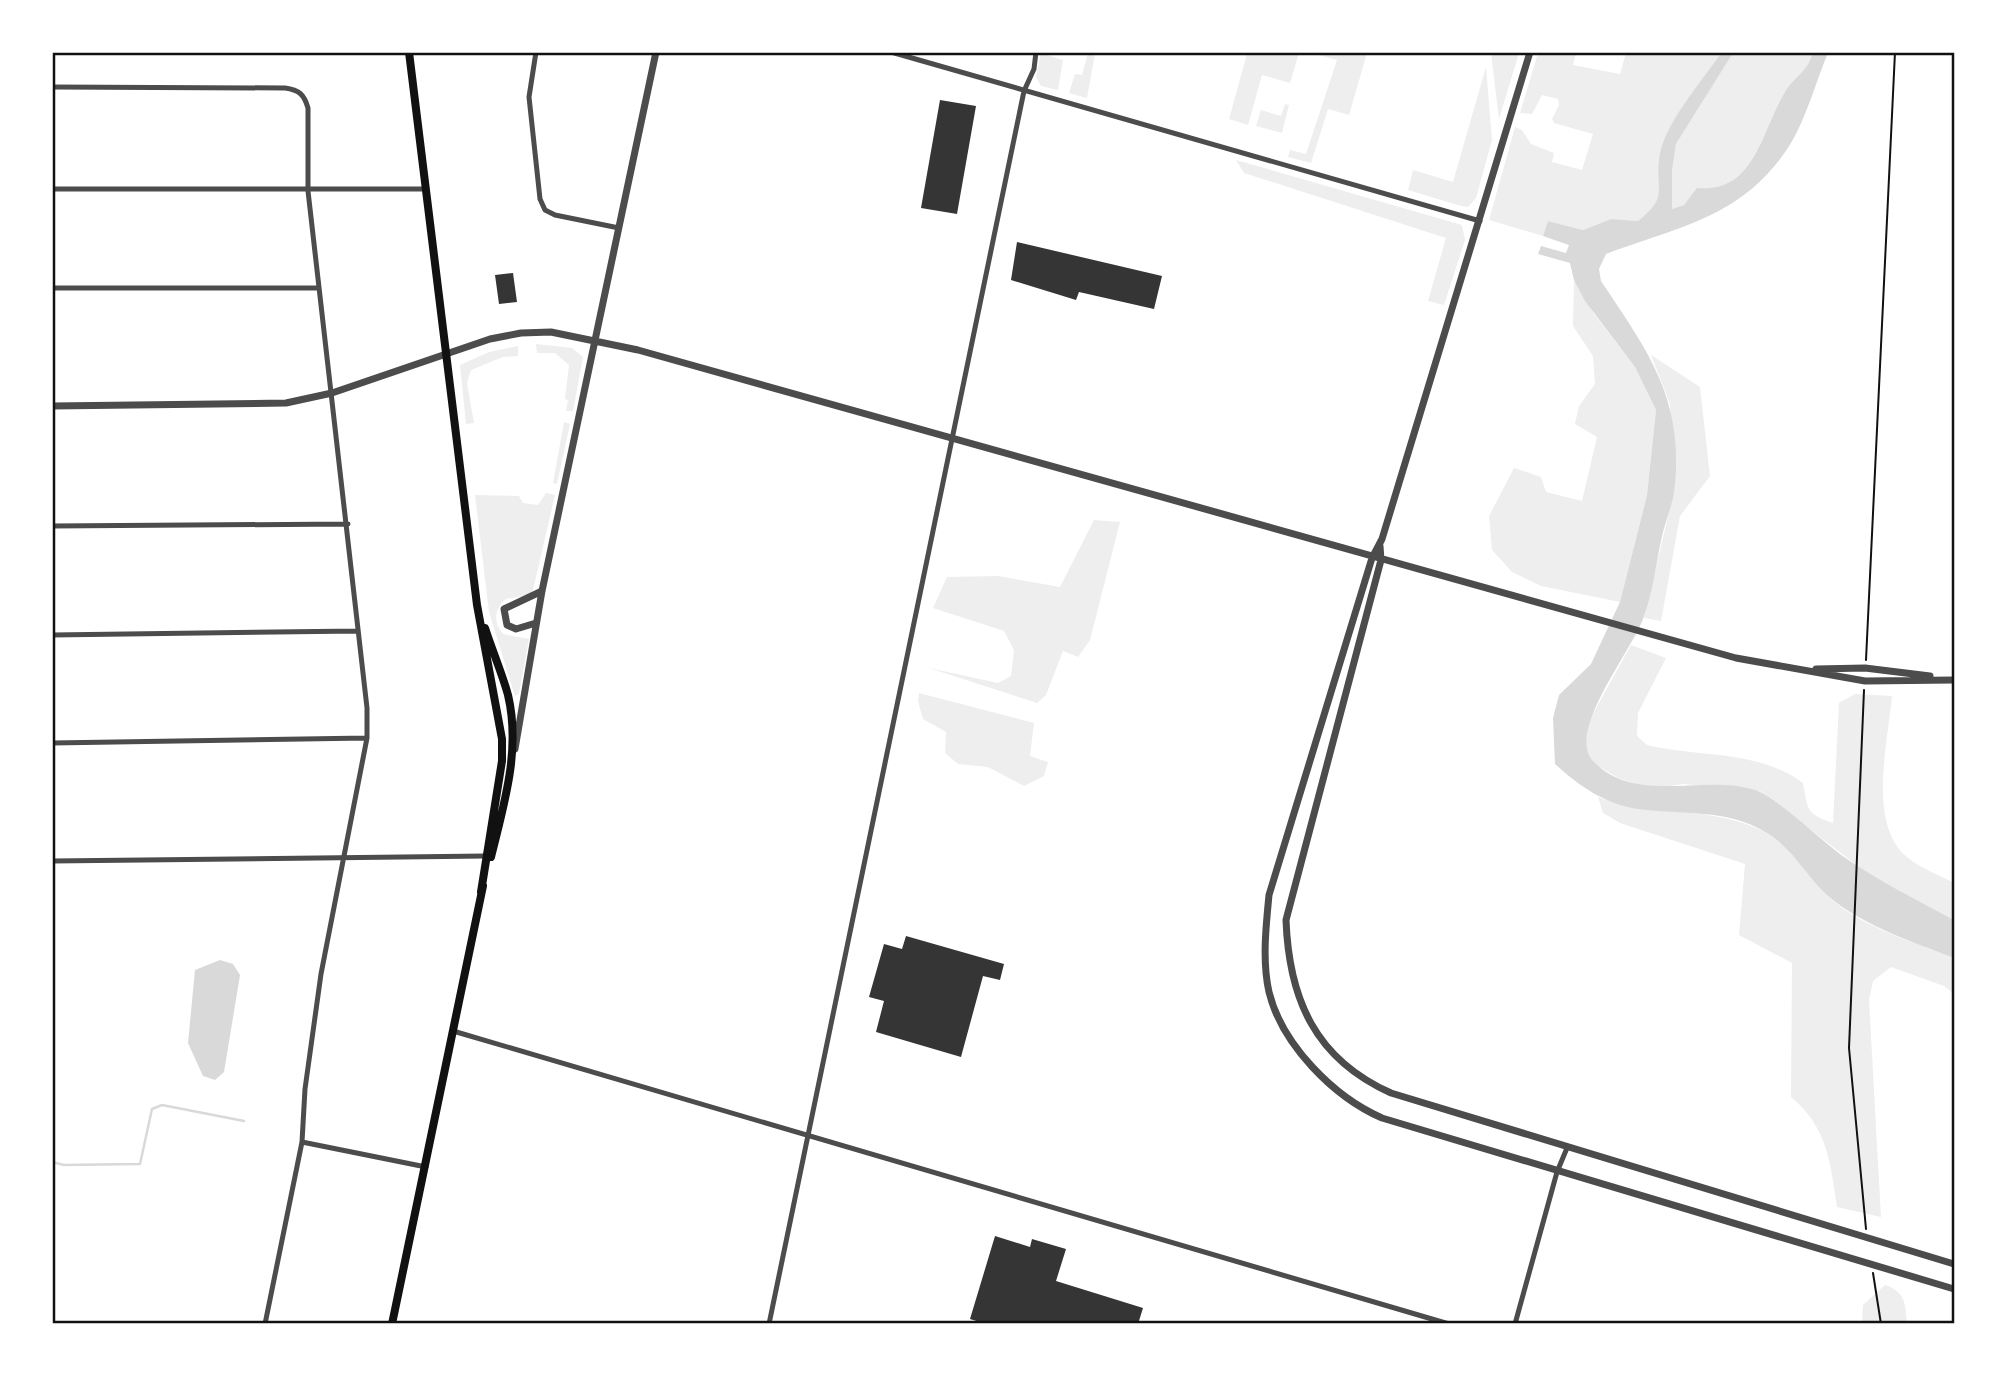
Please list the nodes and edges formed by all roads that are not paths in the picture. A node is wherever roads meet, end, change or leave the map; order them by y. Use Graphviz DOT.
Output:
graph roads {
  1 [pos="409,52"];
  2 [pos="536,52"];
  3 [pos="656,52"];
  4 [pos="891,52"];
  5 [pos="1036,52"];
  6 [pos="1530,52"];
  7 [pos="52,87"];
  8 [pos="1024,91"];
  9 [pos="426,189"];
  10 [pos="52,190"];
  11 [pos="308,191"];
  12 [pos="1480,221"];
  13 [pos="619,228"];
  14 [pos="52,288"];
  15 [pos="319,288"];
  16 [pos="596,340"];
  17 [pos="446,356"];
  18 [pos="332,393"];
  19 [pos="52,406"];
  20 [pos="954,440"];
  21 [pos="348,524"];
  22 [pos="52,526"];
  23 [pos="1380,545"];
  24 [pos="1372,558"];
  25 [pos="1381,560"];
  26 [pos="542,591"];
  27 [pos="477,605"];
  28 [pos="536,623"];
  29 [pos="358,631"];
  30 [pos="52,635"];
  31 [pos="1798,669"];
  32 [pos="1955,680"];
  33 [pos="367,738"];
  34 [pos="52,743"];
  35 [pos="513,760"];
  36 [pos="486,856"];
  37 [pos="345,857"];
  38 [pos="52,861"];
  39 [pos="481,892"];
  40 [pos="453,1031"];
  41 [pos="809,1136"];
  42 [pos="302,1142"];
  43 [pos="1567,1148"];
  44 [pos="426,1167"];
  45 [pos="1557,1172"];
  46 [pos="1955,1264"];
  47 [pos="1955,1289"];
  48 [pos="265,1324"];
  49 [pos="392,1324"];
  50 [pos="769,1324"];
  51 [pos="1449,1324"];
  52 [pos="1515,1324"];
  1 -- 9 [label="main road"];
  2 -- 13 [label="street"];
  3 -- 13 [label="street"];
  4 -- 8 [label="street"];
  5 -- 8 [label="street"];
  6 -- 12 [label="street"];
  7 -- 11 [label="street"];
  8 -- 12 [label="street"];
  8 -- 20 [label="street"];
  9 -- 11 [label="street"];
  9 -- 17 [label="main road"];
  10 -- 11 [label="street"];
  11 -- 15 [label="street"];
  12 -- 23 [label="street"];
  13 -- 16 [label="street"];
  14 -- 15 [label="street"];
  15 -- 18 [label="street"];
  16 -- 17 [label="street"];
  16 -- 20 [label="street"];
  16 -- 26 [label="street"];
  17 -- 18 [label="street"];
  17 -- 27 [label="main road"];
  18 -- 19 [label="street"];
  18 -- 21 [label="street"];
  20 -- 24 [label="street"];
  20 -- 41 [label="street"];
  21 -- 22 [label="street"];
  21 -- 29 [label="street"];
  23 -- 24 [label="street"];
  23 -- 25 [label="street"];
  24 -- 25 [label="street"];
  24 -- 45 [label="street"];
  25 -- 31 [label="street"];
  25 -- 43 [label="street"];
  26 -- 28 [label="street"];
  26 -- 28 [label="street"];
  27 -- 35 [label="main road"];
  27 -- 36 [label="main road"];
  28 -- 35 [label="street"];
  29 -- 30 [label="street"];
  29 -- 33 [label="street"];
  31 -- 32 [label="street"];
  31 -- 32 [label="street"];
  33 -- 34 [label="street"];
  33 -- 37 [label="street"];
  35 -- 39 [label="main road"];
  36 -- 37 [label="street"];
  36 -- 39 [label="main road"];
  37 -- 38 [label="street"];
  37 -- 42 [label="street"];
  39 -- 40 [label="main road"];
  40 -- 41 [label="street"];
  40 -- 44 [label="main road"];
  41 -- 50 [label="street"];
  41 -- 51 [label="street"];
  42 -- 44 [label="street"];
  42 -- 48 [label="street"];
  43 -- 45 [label="street"];
  43 -- 46 [label="street"];
  44 -- 49 [label="main road"];
  45 -- 47 [label="street"];
  45 -- 52 [label="street"];
}
